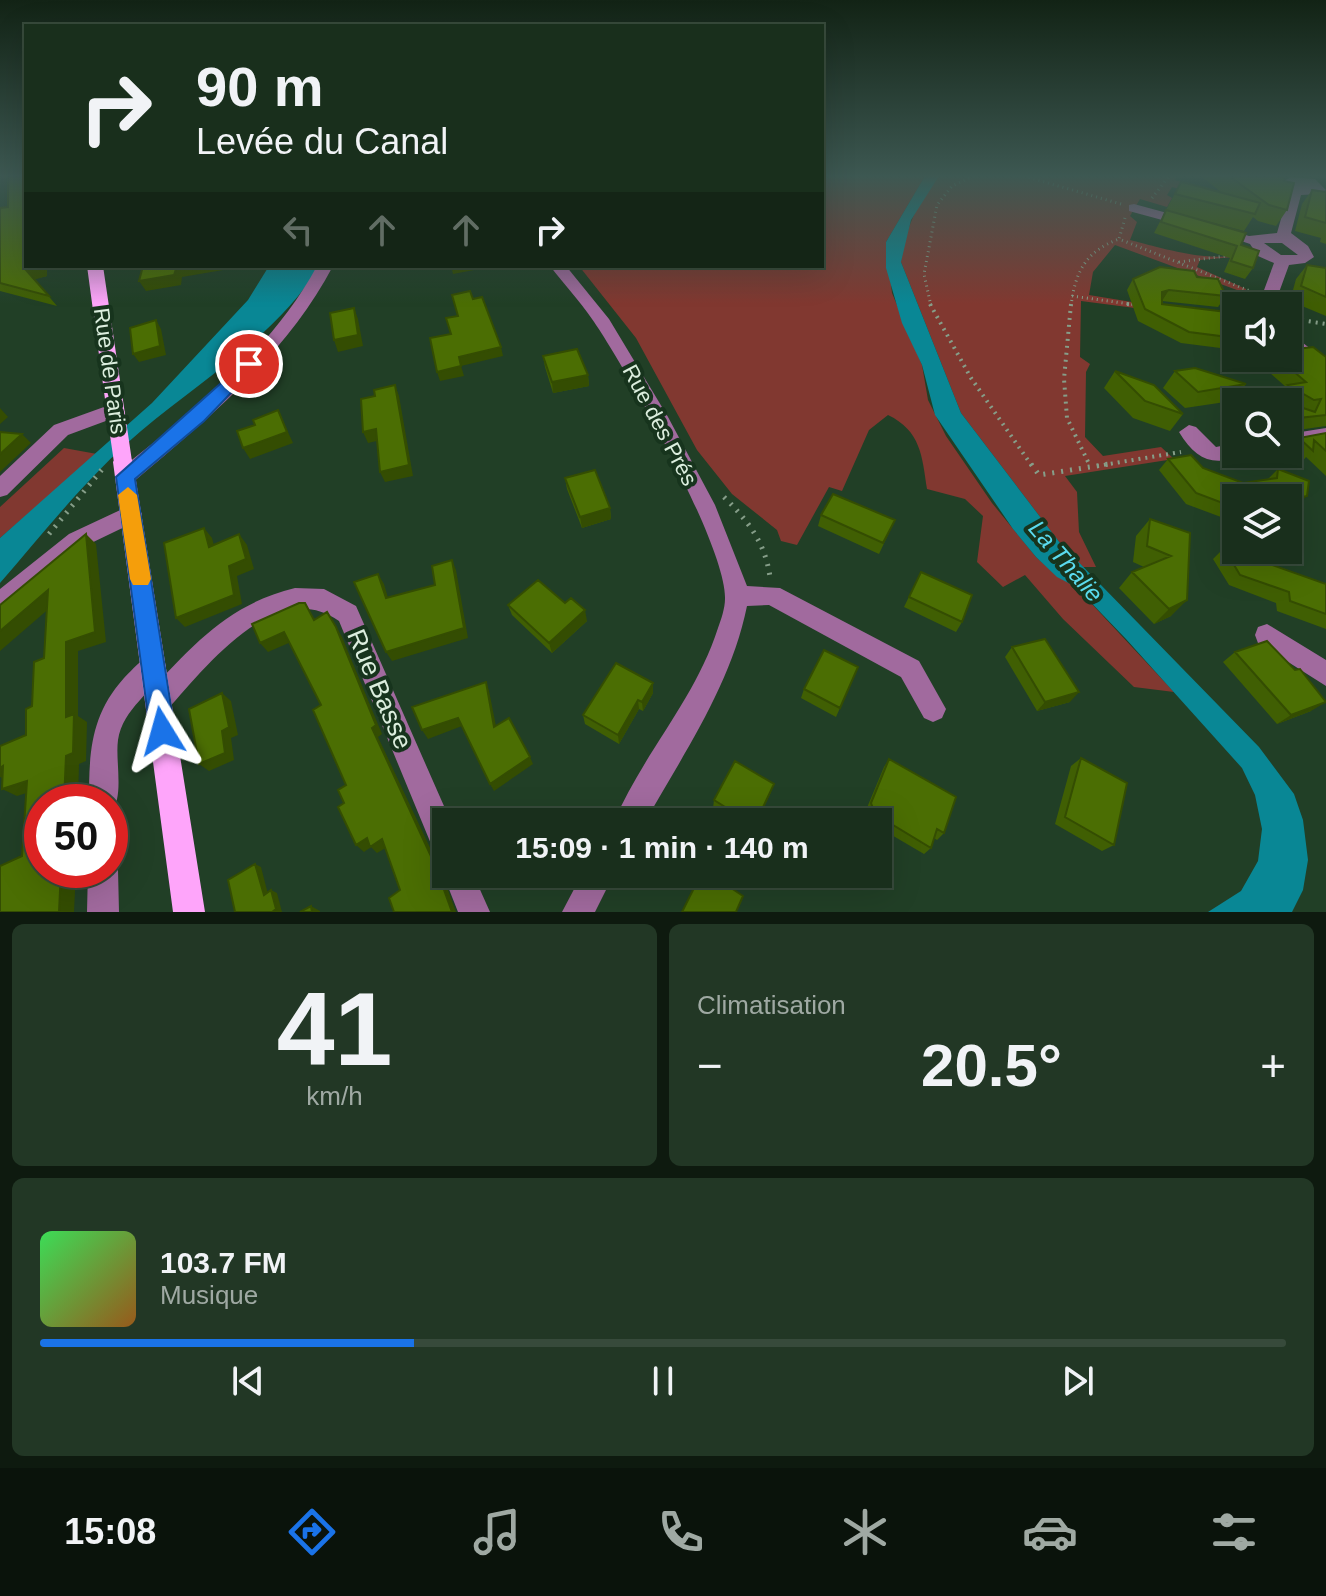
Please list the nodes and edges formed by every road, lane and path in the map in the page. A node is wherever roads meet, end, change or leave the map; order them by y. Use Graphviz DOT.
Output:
graph roads {
  1 [pos="935,219"];
  2 [pos="1126,219"];
  3 [pos="1169,219"];
  4 [pos="1287,219"];
  5 [pos="1119,239"];
  6 [pos="1287,240"];
  7 [pos="1259,247"];
  8 [pos="1306,257"];
  9 [pos="1283,260"];
  10 [pos="1177,262"];
  11 [pos="1326,262"];
  12 [pos="95,268"];
  13 [pos="324,268"];
  14 [pos="560,268"];
  15 [pos="1241,292"];
  16 [pos="1271,292"];
  17 [pos="1072,296"];
  18 [pos="1150,307"];
  19 [pos="1302,320"];
  20 [pos="1326,324"];
  21 [pos="1302,349"];
  22 [pos="1326,369"];
  23 [pos="116,412"];
  24 [pos="1189,432"];
  25 [pos="1326,435"];
  26 [pos="1302,439"];
  27 [pos="1222,453"];
  28 [pos="1212,455"];
  29 [pos="1090,466"];
  30 [pos="124,469"];
  31 [pos="0,489"];
  32 [pos="131,514"];
  33 [pos="738,596"];
  34 [pos="3,600"];
  35 [pos="1267,635"];
  36 [pos="153,666"];
  37 [pos="1326,674"];
  38 [pos="158,701"];
  39 [pos="933,709"];
  40 [pos="103,784"];
  41 [pos="637,808"];
  42 [pos="432,813"];
  43 [pos="103,888"];
  44 [pos="464,888"];
  45 [pos="591,888"];
  46 [pos="103,912"];
  47 [pos="189,912"];
  48 [pos="474,912"];
  49 [pos="578,912"];
  1 -- 29 [label="path"];
  2 -- 5 [label="path"];
  3 -- 7 [label="street"];
  4 -- 6 [label="street"];
  5 -- 10 [label="path"];
  5 -- 17 [label="path"];
  6 -- 7 [label="street"];
  6 -- 8 [label="street"];
  7 -- 9 [label="street"];
  7 -- 10 [label="path"];
  8 -- 9 [label="street"];
  8 -- 11 [label="street"];
  9 -- 16 [label="street"];
  10 -- 15 [label="path"];
  12 -- 23 [label="main road, Rue de Paris"];
  13 -- 30 [label="street"];
  14 -- 33 [label="street, Rue des Prés"];
  17 -- 18 [label="path"];
  17 -- 29 [label="path"];
  19 -- 20 [label="path"];
  21 -- 22 [label="street"];
  23 -- 30 [label="main road, Rue de Paris, bridge"];
  23 -- 31 [label="street"];
  24 -- 28 [label="street"];
  25 -- 26 [label="street"];
  27 -- 28 [label="street"];
  28 -- 29 [label="path"];
  30 -- 32 [label="main road, Rue de Paris"];
  32 -- 34 [label="street"];
  32 -- 36 [label="main road, Rue de Paris"];
  33 -- 39 [label="street"];
  33 -- 41 [label="street"];
  35 -- 37 [label="street"];
  36 -- 38 [label="main road, Rue de Paris"];
  36 -- 40 [label="street"];
  38 -- 42 [label="street, Rue Basse"];
  38 -- 47 [label="main road, Rue de Paris"];
  43 -- 46 [label="street"];
  44 -- 48 [label="street"];
  45 -- 49 [label="street"];
}
